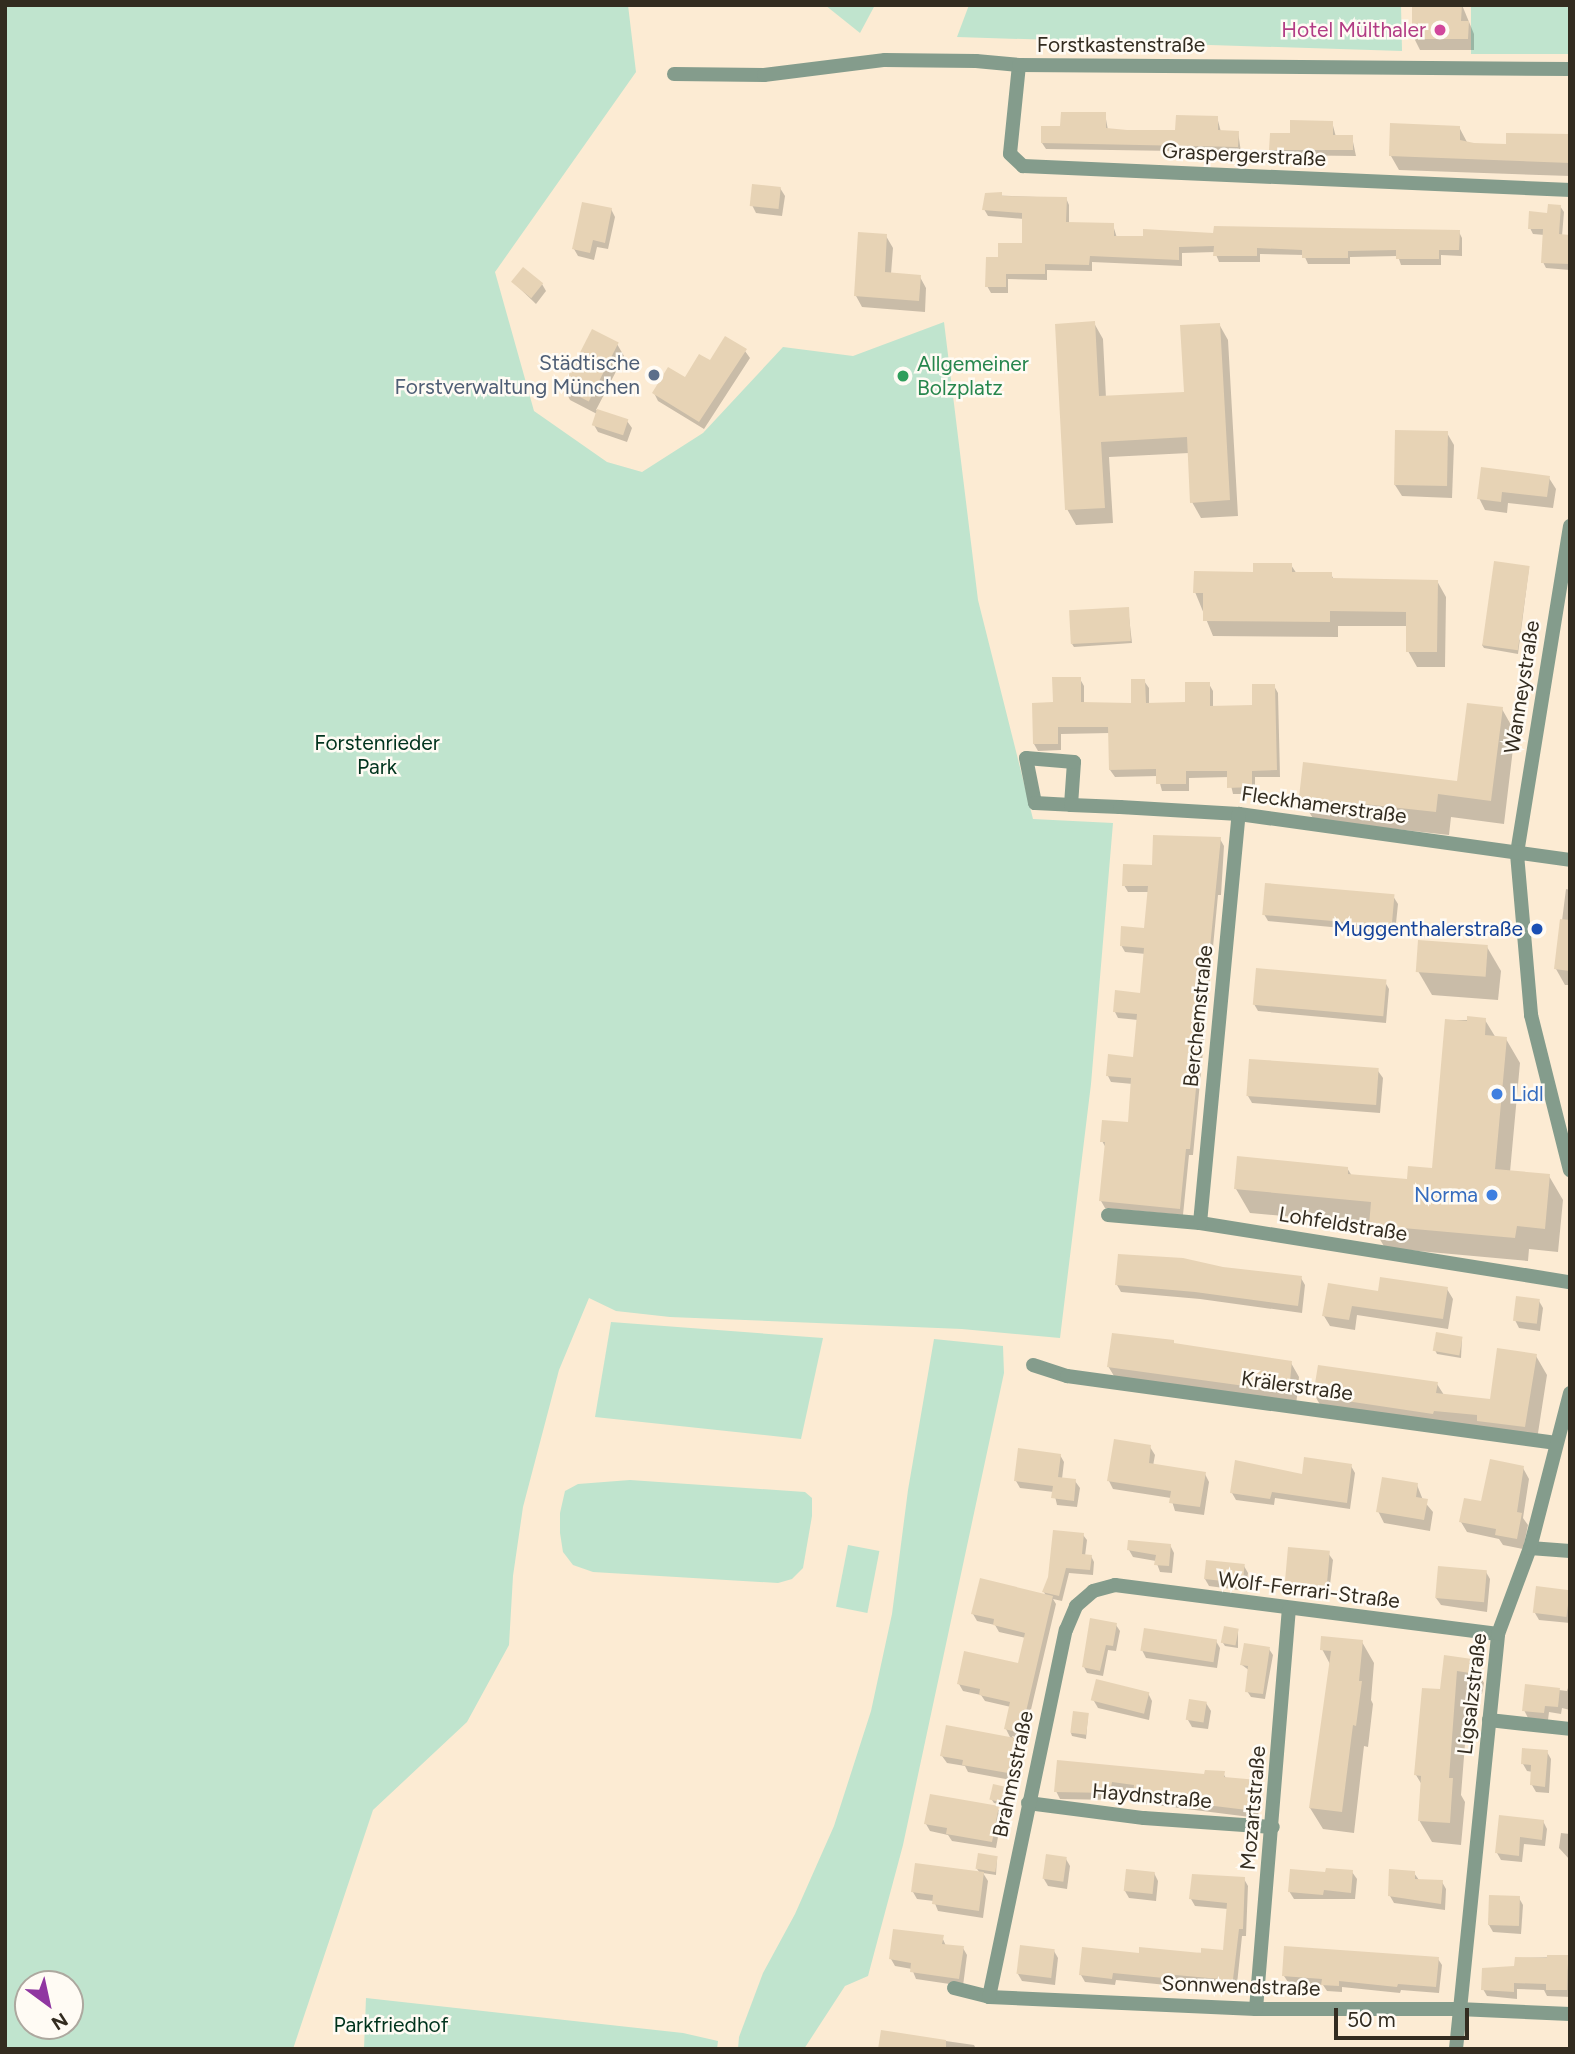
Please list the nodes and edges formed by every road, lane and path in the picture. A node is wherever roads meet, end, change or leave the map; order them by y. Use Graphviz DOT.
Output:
graph roads {
  1 [pos="1019,65"];
  2 [pos="1570,69"];
  3 [pos="674,74"];
  4 [pos="1570,190"];
  5 [pos="1570,526"];
  6 [pos="1071,806"];
  7 [pos="1238,814"];
  8 [pos="1517,854"];
  9 [pos="1570,860"];
  10 [pos="1570,1170"];
  11 [pos="1108,1215"];
  12 [pos="1200,1223"];
  13 [pos="1570,1282"];
  14 [pos="1033,1365"];
  15 [pos="1570,1393"];
  16 [pos="1556,1443"];
  17 [pos="1530,1548"];
  18 [pos="1570,1551"];
  19 [pos="1115,1585"];
  20 [pos="1289,1610"];
  21 [pos="1498,1634"];
  22 [pos="1489,1720"];
  23 [pos="1570,1729"];
  24 [pos="1028,1803"];
  25 [pos="1273,1827"];
  26 [pos="954,1988"];
  27 [pos="989,1997"];
  28 [pos="1256,2009"];
  29 [pos="1458,2009"];
  30 [pos="1570,2014"];
  31 [pos="1455,2049"];
  1 -- 2 [label="street, Forstkastenstraße"];
  1 -- 3 [label="street, Forstkastenstraße"];
  1 -- 4 [label="street, Graspergerstraße"];
  5 -- 8 [label="street, Wanneystraße"];
  6 -- 7 [label="street, Fleckhamerstraße"];
  7 -- 8 [label="street, Fleckhamerstraße"];
  7 -- 12 [label="street, Berchemstraße"];
  8 -- 9 [label="street, Fleckhamerstraße"];
  8 -- 10 [label="street"];
  11 -- 12 [label="street, Lohfeldstraße"];
  12 -- 13 [label="street, Lohfeldstraße"];
  14 -- 16 [label="street, Krälerstraße"];
  15 -- 16 [label="street, Ligsalzstraße"];
  16 -- 17 [label="street, Ligsalzstraße"];
  17 -- 18 [label="street"];
  17 -- 21 [label="street, Ligsalzstraße"];
  19 -- 20 [label="street, Wolf-Ferrari-Straße"];
  19 -- 24 [label="street, Brahmsstraße"];
  20 -- 21 [label="street, Wolf-Ferrari-Straße"];
  20 -- 25 [label="street, Mozartstraße"];
  21 -- 22 [label="street, Ligsalzstraße"];
  22 -- 23 [label="street"];
  22 -- 29 [label="street, Ligsalzstraße"];
  24 -- 25 [label="street, Haydnstraße"];
  24 -- 27 [label="street, Brahmsstraße"];
  25 -- 28 [label="street, Mozartstraße"];
  26 -- 27 [label="street, Sonnwendstraße"];
  27 -- 28 [label="street, Sonnwendstraße"];
  28 -- 29 [label="street, Sonnwendstraße"];
  29 -- 30 [label="street, Sonnwendstraße"];
  29 -- 31 [label="street, Ligsalzstraße"];
}
